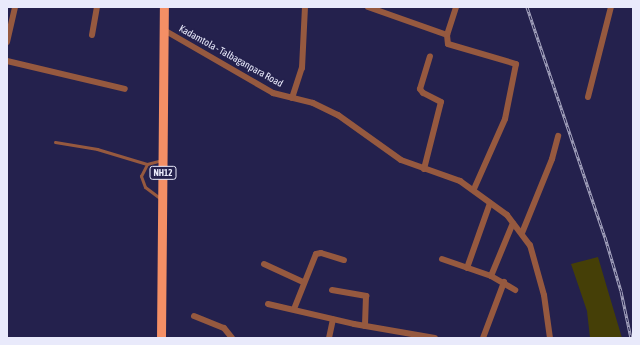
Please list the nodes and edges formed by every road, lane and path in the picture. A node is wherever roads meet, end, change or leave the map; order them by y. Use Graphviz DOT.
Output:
graph roads {
  1 [pos="16,7"];
  2 [pos="97,7"];
  3 [pos="164,7"];
  4 [pos="305,7"];
  5 [pos="368,7"];
  6 [pos="456,7"];
  7 [pos="611,7"];
  8 [pos="164,30"];
  9 [pos="92,35"];
  10 [pos="447,35"];
  11 [pos="7,42"];
  12 [pos="430,57"];
  13 [pos="7,61"];
  14 [pos="125,89"];
  15 [pos="588,96"];
  16 [pos="292,98"];
  17 [pos="558,136"];
  18 [pos="55,142"];
  19 [pos="164,159"];
  20 [pos="147,164"];
  21 [pos="424,169"];
  22 [pos="474,189"];
  23 [pos="162,200"];
  24 [pos="490,203"];
  25 [pos="513,223"];
  26 [pos="522,233"];
  27 [pos="442,259"];
  28 [pos="344,260"];
  29 [pos="264,264"];
  30 [pos="467,268"];
  31 [pos="491,276"];
  32 [pos="303,282"];
  33 [pos="504,282"];
  34 [pos="332,290"];
  35 [pos="515,290"];
  36 [pos="268,304"];
  37 [pos="294,309"];
  38 [pos="194,316"];
  39 [pos="333,319"];
  40 [pos="365,326"];
  41 [pos="161,338"];
  42 [pos="232,338"];
  43 [pos="329,338"];
  44 [pos="435,338"];
  45 [pos="482,338"];
  46 [pos="550,338"];
  1 -- 11 [label="street"];
  2 -- 9 [label="street"];
  3 -- 8 [label="main road, NH12"];
  4 -- 16 [label="street"];
  5 -- 10 [label="street"];
  6 -- 10 [label="street"];
  7 -- 15 [label="street"];
  8 -- 16 [label="street, Kadamtola - Talbaganpara Road"];
  8 -- 19 [label="main road, NH12"];
  10 -- 22 [label="street"];
  12 -- 21 [label="street"];
  13 -- 14 [label="street"];
  16 -- 21 [label="street, Kadamtola - Talbaganpara Road"];
  17 -- 26 [label="street"];
  18 -- 20 [label="lane"];
  19 -- 20 [label="lane"];
  19 -- 23 [label="main road, NH12"];
  20 -- 23 [label="lane"];
  21 -- 22 [label="street, Kadamtola - Talbaganpara Road"];
  22 -- 24 [label="street, Kadamtola - Talbaganpara Road"];
  23 -- 41 [label="main road, NH12"];
  24 -- 25 [label="street, Kadamtola - Talbaganpara Road"];
  24 -- 30 [label="street"];
  25 -- 26 [label="street, Kadamtola - Talbaganpara Road"];
  25 -- 31 [label="street"];
  26 -- 46 [label="street, Kadamtola - Talbaganpara Road"];
  27 -- 30 [label="street"];
  28 -- 32 [label="street"];
  29 -- 32 [label="street"];
  30 -- 31 [label="street"];
  31 -- 33 [label="street"];
  32 -- 37 [label="street"];
  33 -- 35 [label="street"];
  33 -- 45 [label="street"];
  34 -- 40 [label="street"];
  36 -- 37 [label="street"];
  37 -- 39 [label="street"];
  38 -- 42 [label="street"];
  39 -- 40 [label="street"];
  39 -- 43 [label="street"];
  40 -- 44 [label="street"];
}
